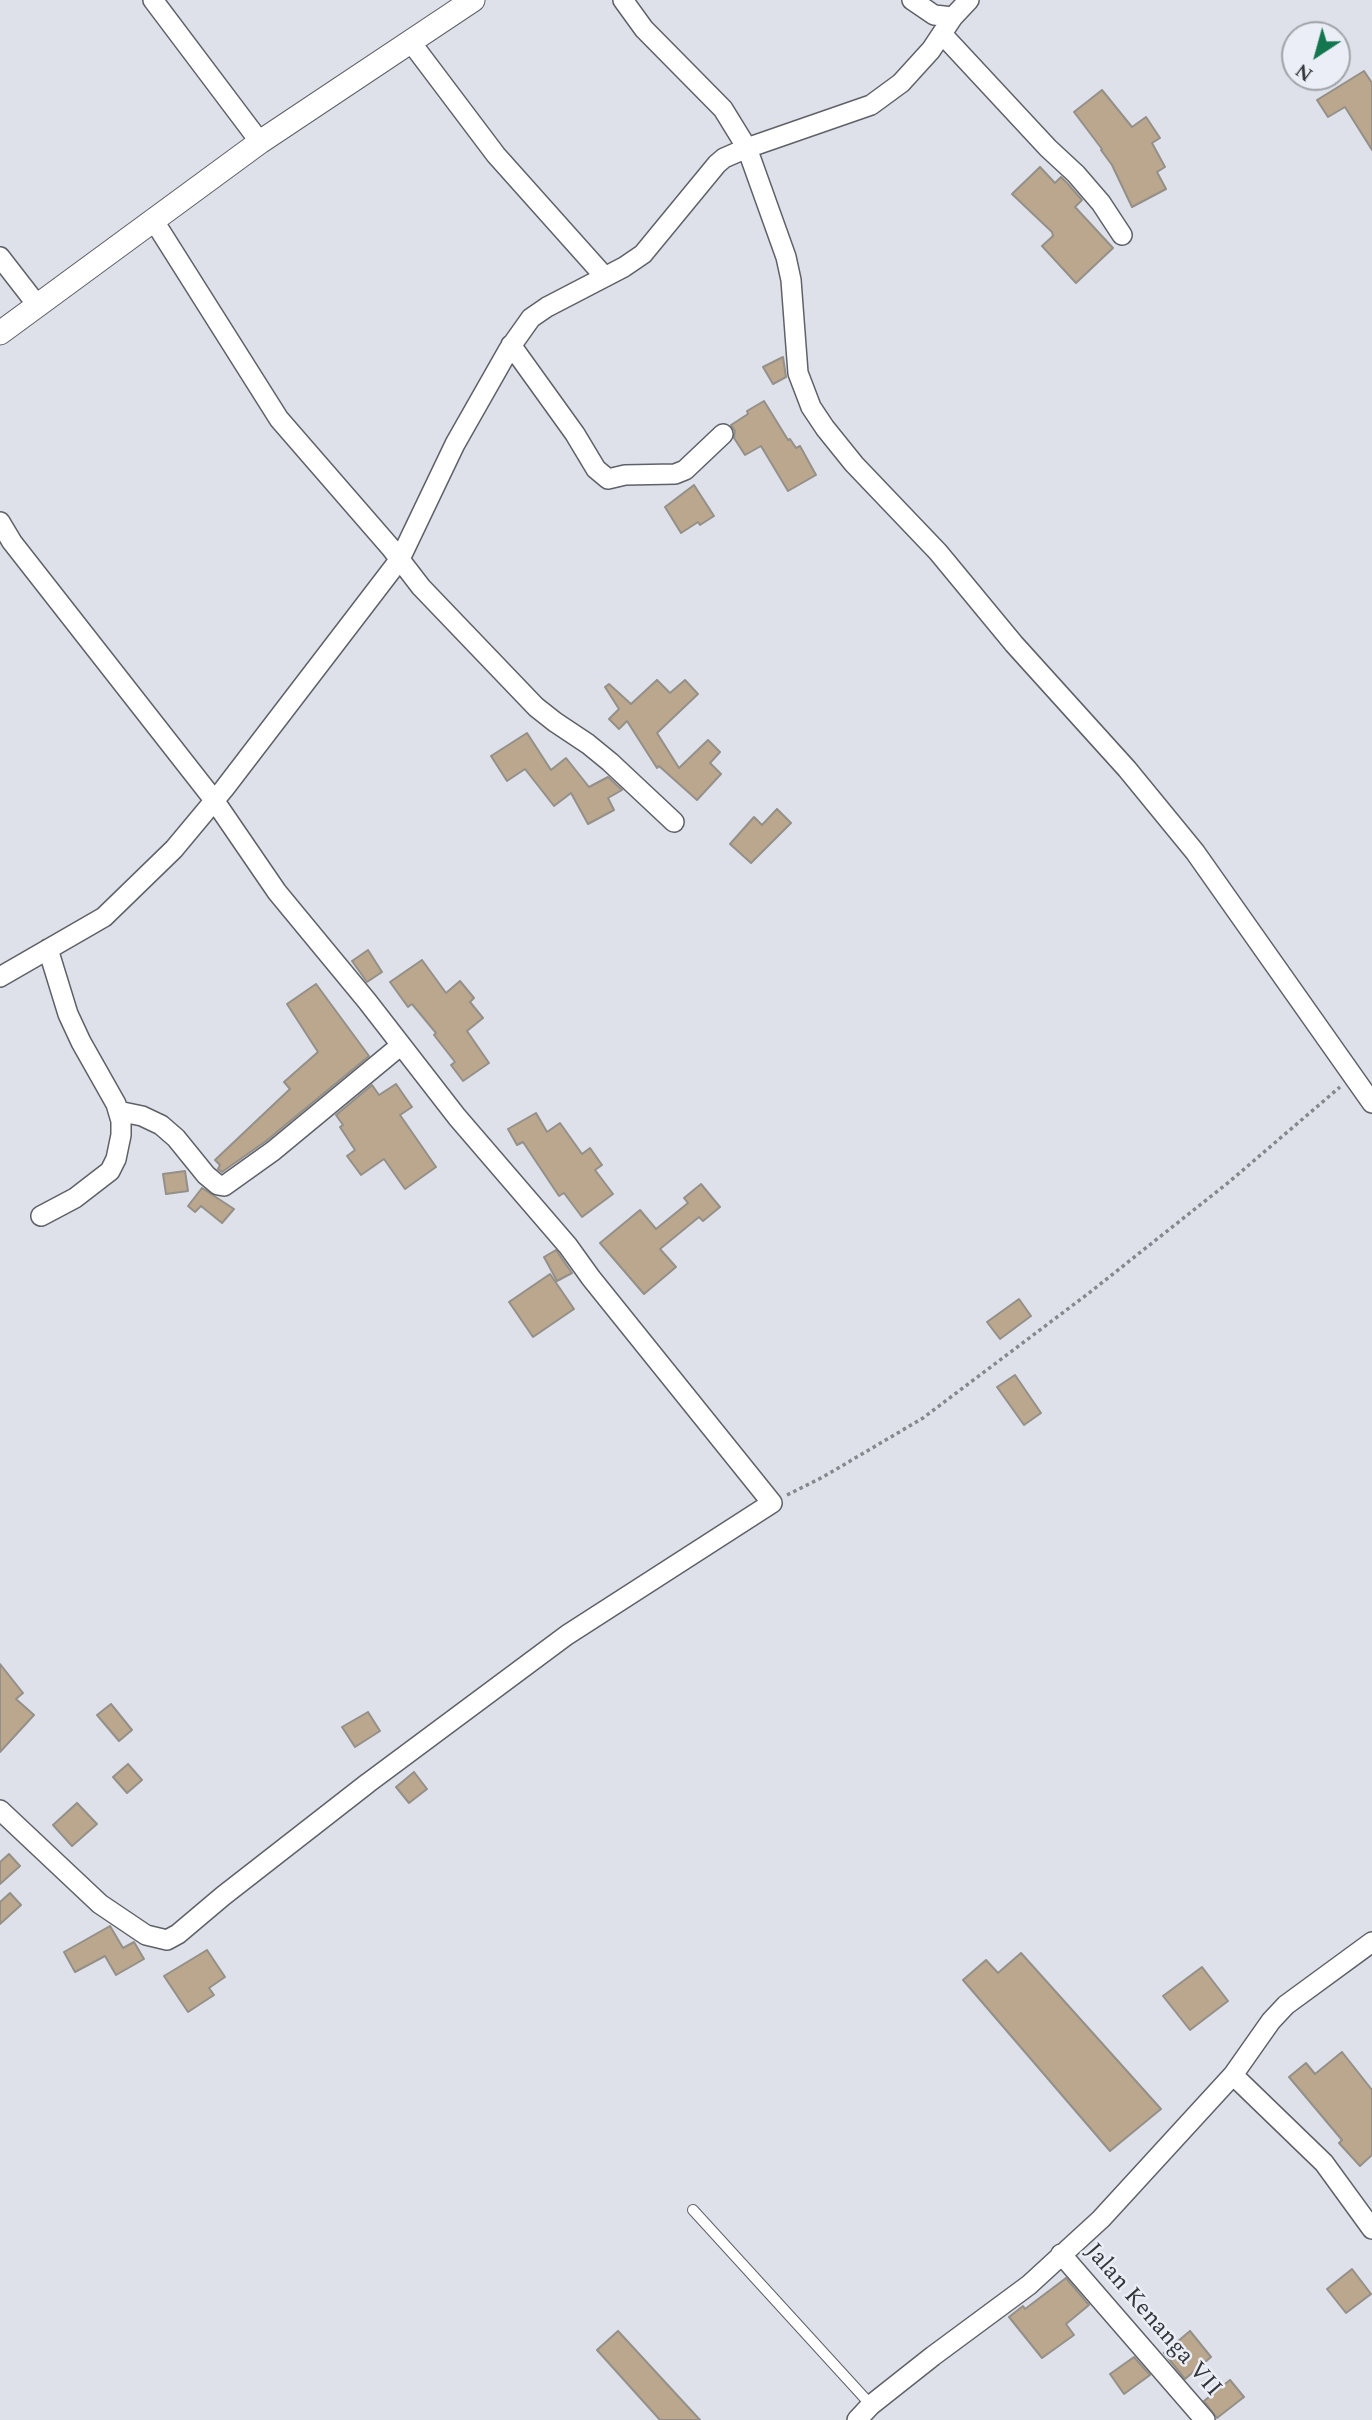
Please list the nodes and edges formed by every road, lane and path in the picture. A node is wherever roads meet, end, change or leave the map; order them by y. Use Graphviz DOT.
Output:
graph roads {
  1 [pos="153,0"];
  2 [pos="472,0"];
  3 [pos="623,0"];
  4 [pos="912,0"];
  5 [pos="969,0"];
  6 [pos="953,17"];
  7 [pos="942,34"];
  8 [pos="410,41"];
  9 [pos="260,142"];
  10 [pos="747,148"];
  11 [pos="154,221"];
  12 [pos="1122,235"];
  13 [pos="0,257"];
  14 [pos="605,276"];
  15 [pos="38,306"];
  16 [pos="0,333"];
  17 [pos="511,345"];
  18 [pos="723,434"];
  19 [pos="0,522"];
  20 [pos="400,559"];
  21 [pos="214,800"];
  22 [pos="674,822"];
  23 [pos="48,949"];
  24 [pos="0,977"];
  25 [pos="400,1046"];
  26 [pos="1353,1077"];
  27 [pos="1372,1103"];
  28 [pos="118,1111"];
  29 [pos="41,1216"];
  30 [pos="772,1503"];
  31 [pos="0,1810"];
  32 [pos="1372,1942"];
  33 [pos="1233,2075"];
  34 [pos="693,2210"];
  35 [pos="1372,2229"];
  36 [pos="1061,2253"];
  37 [pos="871,2405"];
  38 [pos="857,2420"];
  39 [pos="1205,2420"];
  1 -- 9 [label="street"];
  2 -- 8 [label="street"];
  3 -- 10 [label="street"];
  4 -- 6 [label="street"];
  5 -- 6 [label="street"];
  6 -- 7 [label="street"];
  7 -- 10 [label="street"];
  7 -- 12 [label="street"];
  8 -- 9 [label="street"];
  8 -- 14 [label="street"];
  9 -- 11 [label="street"];
  10 -- 14 [label="street"];
  10 -- 26 [label="street"];
  11 -- 15 [label="street"];
  11 -- 20 [label="street"];
  13 -- 15 [label="street"];
  14 -- 17 [label="street"];
  15 -- 16 [label="street"];
  17 -- 18 [label="street"];
  17 -- 20 [label="street"];
  19 -- 21 [label="street"];
  20 -- 21 [label="street"];
  20 -- 22 [label="street"];
  21 -- 23 [label="street"];
  21 -- 25 [label="street"];
  23 -- 24 [label="street"];
  23 -- 28 [label="street"];
  25 -- 28 [label="street"];
  25 -- 30 [label="street"];
  26 -- 27 [label="street"];
  26 -- 30 [label="path"];
  28 -- 29 [label="street"];
  30 -- 31 [label="street"];
  32 -- 33 [label="street"];
  33 -- 35 [label="street"];
  33 -- 36 [label="street"];
  34 -- 37 [label="lane"];
  36 -- 37 [label="street"];
  36 -- 39 [label="street, Jalan Kenanga VII"];
  37 -- 38 [label="street"];
}
